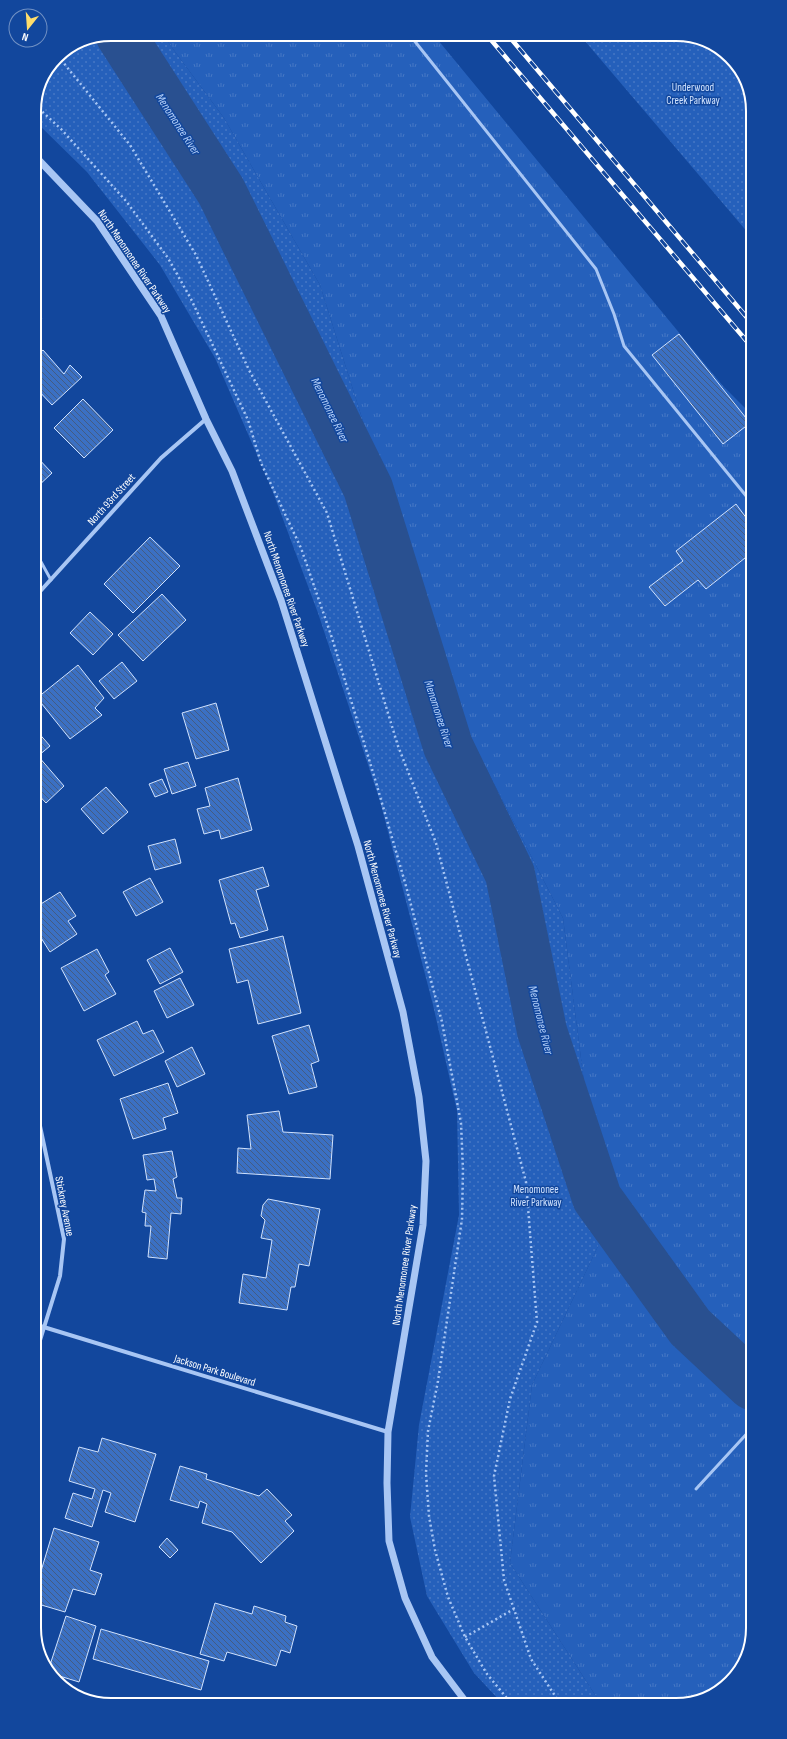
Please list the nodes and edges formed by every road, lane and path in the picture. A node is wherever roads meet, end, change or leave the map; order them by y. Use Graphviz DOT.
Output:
graph roads {
  1 [pos="415,41"];
  2 [pos="63,62"];
  3 [pos="41,162"];
  4 [pos="206,419"];
  5 [pos="746,496"];
  6 [pos="41,562"];
  7 [pos="51,580"];
  8 [pos="41,591"];
  9 [pos="41,1131"];
  10 [pos="41,1325"];
  11 [pos="44,1326"];
  12 [pos="41,1336"];
  13 [pos="388,1432"];
  14 [pos="746,1435"];
  15 [pos="696,1489"];
  16 [pos="514,1608"];
  17 [pos="466,1637"];
  18 [pos="463,1698"];
  19 [pos="557,1698"];
  1 -- 5 [label="lane"];
  2 -- 16 [label="path"];
  3 -- 4 [label="street, North Menomonee River Parkway"];
  4 -- 7 [label="street, North 93rd Street"];
  4 -- 13 [label="street, North Menomonee River Parkway"];
  6 -- 7 [label="lane"];
  7 -- 8 [label="street, North 93rd Street"];
  9 -- 11 [label="street, Stickney Avenue"];
  10 -- 11 [label="street, Jackson Park Boulevard"];
  11 -- 12 [label="street, Stickney Avenue"];
  11 -- 13 [label="street, Jackson Park Boulevard"];
  13 -- 18 [label="street, North Menomonee River Parkway"];
  14 -- 15 [label="lane"];
  16 -- 17 [label="path"];
  16 -- 19 [label="path"];
}
